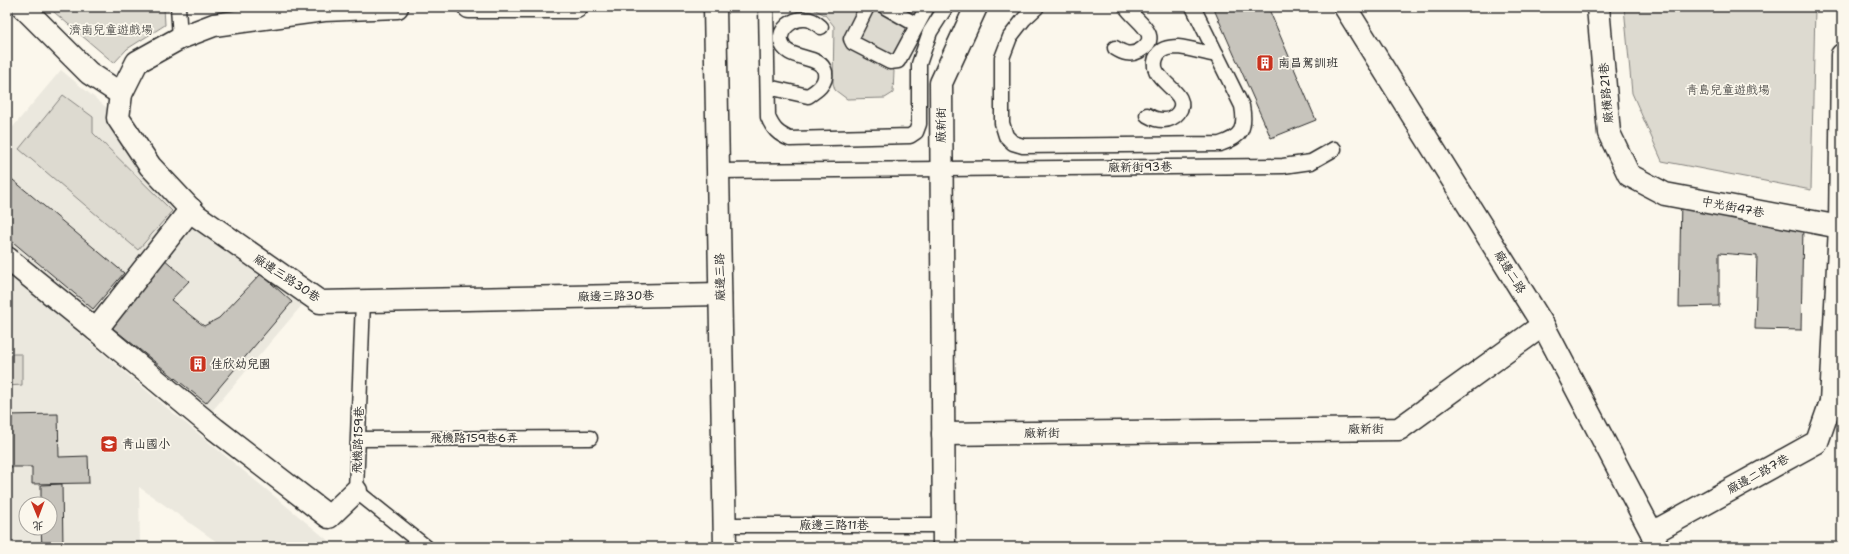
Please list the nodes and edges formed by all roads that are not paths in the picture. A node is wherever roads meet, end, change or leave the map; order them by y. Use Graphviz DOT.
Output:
graph roads {
  1 [pos="23,7"];
  2 [pos="178,7"];
  3 [pos="397,7"];
  4 [pos="469,7"];
  5 [pos="576,7"];
  6 [pos="715,7"];
  7 [pos="766,7"];
  8 [pos="867,7"];
  9 [pos="885,7"];
  10 [pos="927,7"];
  11 [pos="946,7"];
  12 [pos="976,7"];
  13 [pos="1037,7"];
  14 [pos="1126,7"];
  15 [pos="1193,7"];
  16 [pos="1345,7"];
  17 [pos="1598,7"];
  18 [pos="917,25"];
  19 [pos="821,27"];
  20 [pos="180,38"];
  21 [pos="1115,48"];
  22 [pos="1217,55"];
  23 [pos="1842,55"];
  24 [pos="768,87"];
  25 [pos="121,94"];
  26 [pos="1148,115"];
  27 [pos="1334,148"];
  28 [pos="941,169"];
  29 [pos="718,171"];
  30 [pos="1630,175"];
  31 [pos="191,209"];
  32 [pos="1840,227"];
  33 [pos="7,258"];
  34 [pos="1840,280"];
  35 [pos="720,294"];
  36 [pos="363,300"];
  37 [pos="1543,325"];
  38 [pos="96,330"];
  39 [pos="1836,402"];
  40 [pos="943,434"];
  41 [pos="590,438"];
  42 [pos="359,439"];
  43 [pos="356,491"];
  44 [pos="724,525"];
  45 [pos="944,525"];
  46 [pos="1654,540"];
  47 [pos="426,547"];
  48 [pos="725,547"];
  49 [pos="944,547"];
  1 -- 25 [label="street"];
  2 -- 20 [label="lane"];
  3 -- 20 [label="street"];
  4 -- 5 [label="street"];
  6 -- 29 [label="street, 廠邊三路"];
  7 -- 24 [label="lane"];
  8 -- 18 [label="lane"];
  9 -- 18 [label="lane"];
  10 -- 18 [label="lane"];
  11 -- 24 [label="lane"];
  12 -- 28 [label="street, 廠新街"];
  13 -- 22 [label="lane"];
  14 -- 21 [label="lane"];
  15 -- 22 [label="lane"];
  16 -- 37 [label="street, 廠邊二路"];
  17 -- 30 [label="street, 廠橫路21巷"];
  19 -- 24 [label="lane"];
  20 -- 25 [label="street"];
  22 -- 26 [label="lane"];
  23 -- 32 [label="street, 廠邊二路7巷"];
  25 -- 31 [label="street, 廠邊三路30巷"];
  27 -- 28 [label="lane, 廠新街93巷"];
  28 -- 29 [label="lane, 廠新街93巷"];
  28 -- 40 [label="street, 廠新街"];
  29 -- 35 [label="street, 廠邊三路"];
  30 -- 32 [label="street, 中光街47巷"];
  31 -- 36 [label="street, 廠邊三路30巷"];
  31 -- 38 [label="street"];
  32 -- 34 [label="street, 廠邊二路7巷"];
  33 -- 38 [label="street"];
  34 -- 39 [label="street, 廠邊二路7巷"];
  35 -- 36 [label="street, 廠邊三路30巷"];
  35 -- 44 [label="street, 廠邊三路"];
  36 -- 42 [label="lane, 飛機路159巷"];
  37 -- 40 [label="street, 廠新街"];
  37 -- 46 [label="street, 廠邊二路"];
  38 -- 43 [label="street"];
  39 -- 46 [label="street, 廠邊二路7巷"];
  40 -- 45 [label="street"];
  41 -- 42 [label="lane, 飛機路159巷6弄"];
  42 -- 43 [label="lane, 飛機路159巷"];
  43 -- 47 [label="lane, 飛機路159巷"];
  44 -- 45 [label="lane, 廠邊三路11巷"];
  44 -- 48 [label="street, 廠邊三路"];
  45 -- 49 [label="street"];
}
